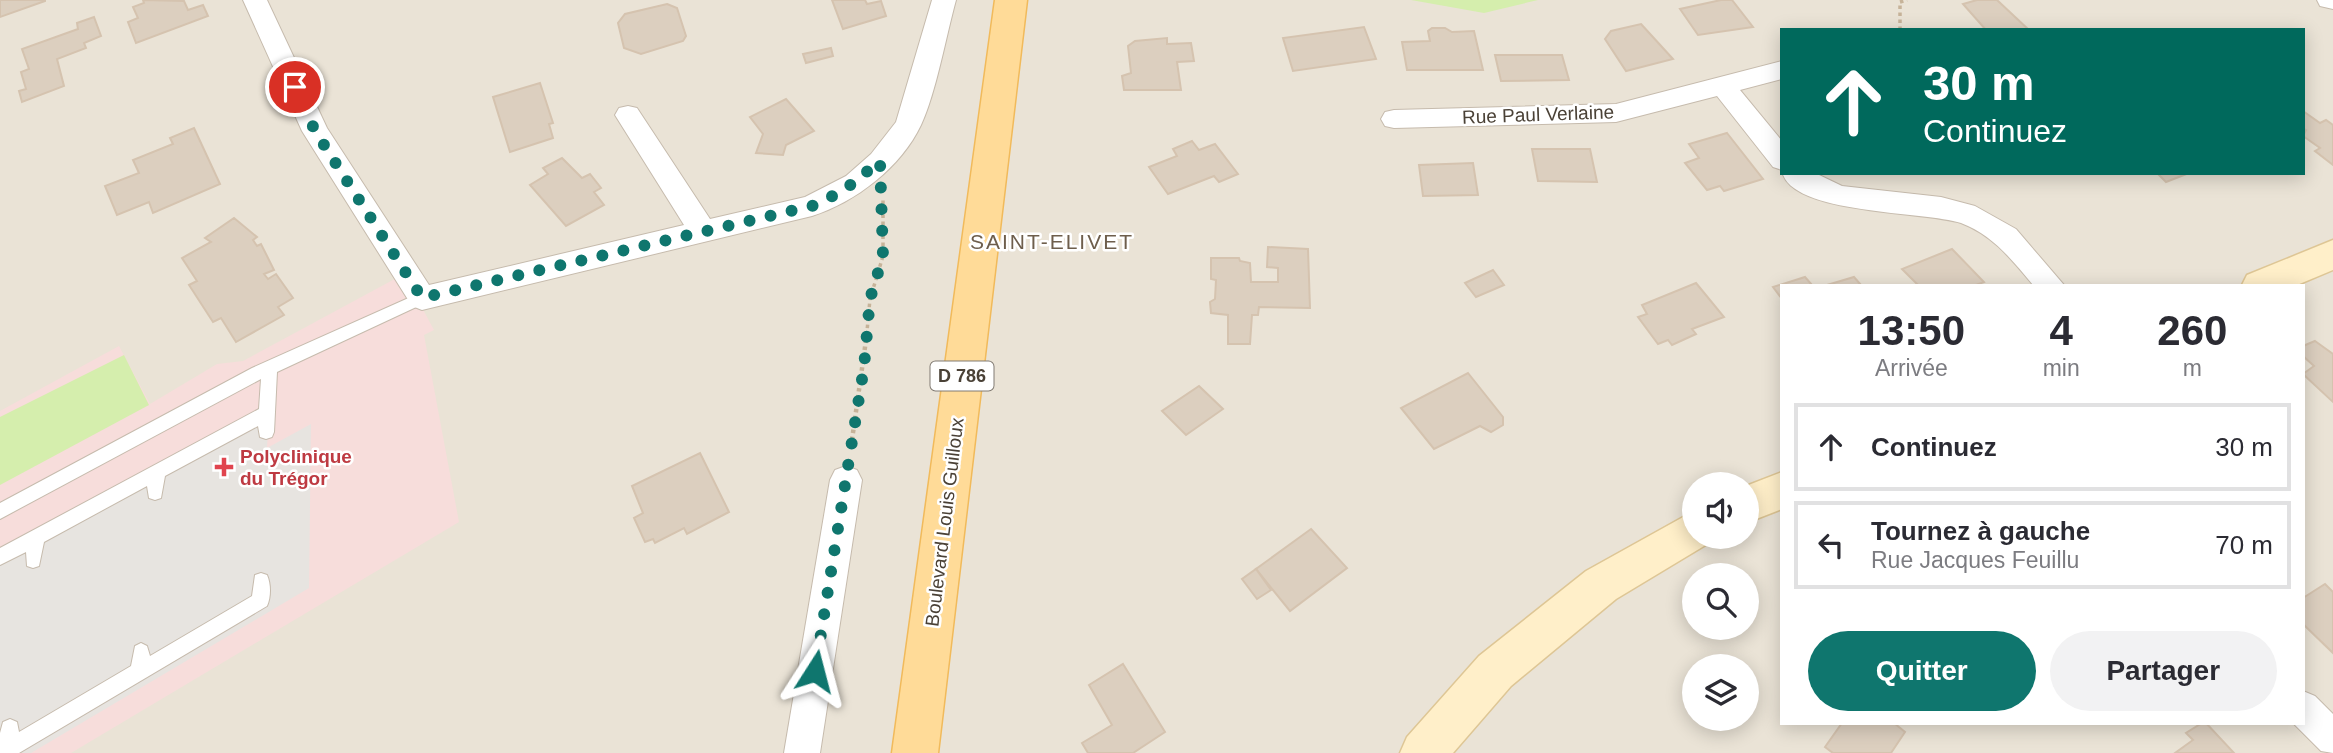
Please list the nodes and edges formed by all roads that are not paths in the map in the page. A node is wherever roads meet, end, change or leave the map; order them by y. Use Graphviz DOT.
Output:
graph roads {
  1 [pos="255,0"];
  2 [pos="944,0"];
  3 [pos="1011,0"];
  4 [pos="1780,70"];
  5 [pos="1722,85"];
  6 [pos="628,115"];
  7 [pos="1394,119"];
  8 [pos="1780,158"];
  9 [pos="1798,175"];
  10 [pos="703,232"];
  11 [pos="2333,254"];
  12 [pos="2049,284"];
  13 [pos="2262,284"];
  14 [pos="422,298"];
  15 [pos="269,368"];
  16 [pos="267,413"];
  17 [pos="267,432"];
  18 [pos="157,472"];
  19 [pos="846,480"];
  20 [pos="1780,491"];
  21 [pos="155,493"];
  22 [pos="1759,500"];
  23 [pos="0,511"];
  24 [pos="1682,537"];
  25 [pos="36,538"];
  26 [pos="0,557"];
  27 [pos="33,560"];
  28 [pos="261,581"];
  29 [pos="141,652"];
  30 [pos="140,671"];
  31 [pos="2305,710"];
  32 [pos="10,728"];
  33 [pos="2333,739"];
  34 [pos="4,751"];
  35 [pos="802,753"];
  36 [pos="915,753"];
  37 [pos="1423,753"];
  1 -- 14 [label="street"];
  2 -- 10 [label="street"];
  3 -- 36 [label="main road, Boulevard Louis Guilloux / D 786"];
  4 -- 5 [label="street, Rue Paul Verlaine"];
  5 -- 7 [label="street, Rue Paul Verlaine"];
  5 -- 8 [label="street"];
  6 -- 10 [label="street"];
  9 -- 12 [label="street"];
  10 -- 14 [label="street"];
  11 -- 13 [label="main road"];
  14 -- 15 [label="lane"];
  15 -- 16 [label="lane"];
  15 -- 23 [label="lane"];
  16 -- 17 [label="lane"];
  16 -- 18 [label="lane"];
  18 -- 21 [label="lane"];
  18 -- 25 [label="lane"];
  19 -- 35 [label="street"];
  20 -- 22 [label="main road"];
  24 -- 37 [label="main road"];
  25 -- 26 [label="lane"];
  25 -- 27 [label="lane"];
  28 -- 30 [label="lane"];
  29 -- 30 [label="lane"];
  30 -- 34 [label="lane"];
  31 -- 33 [label="street"];
  32 -- 34 [label="lane"];
}
